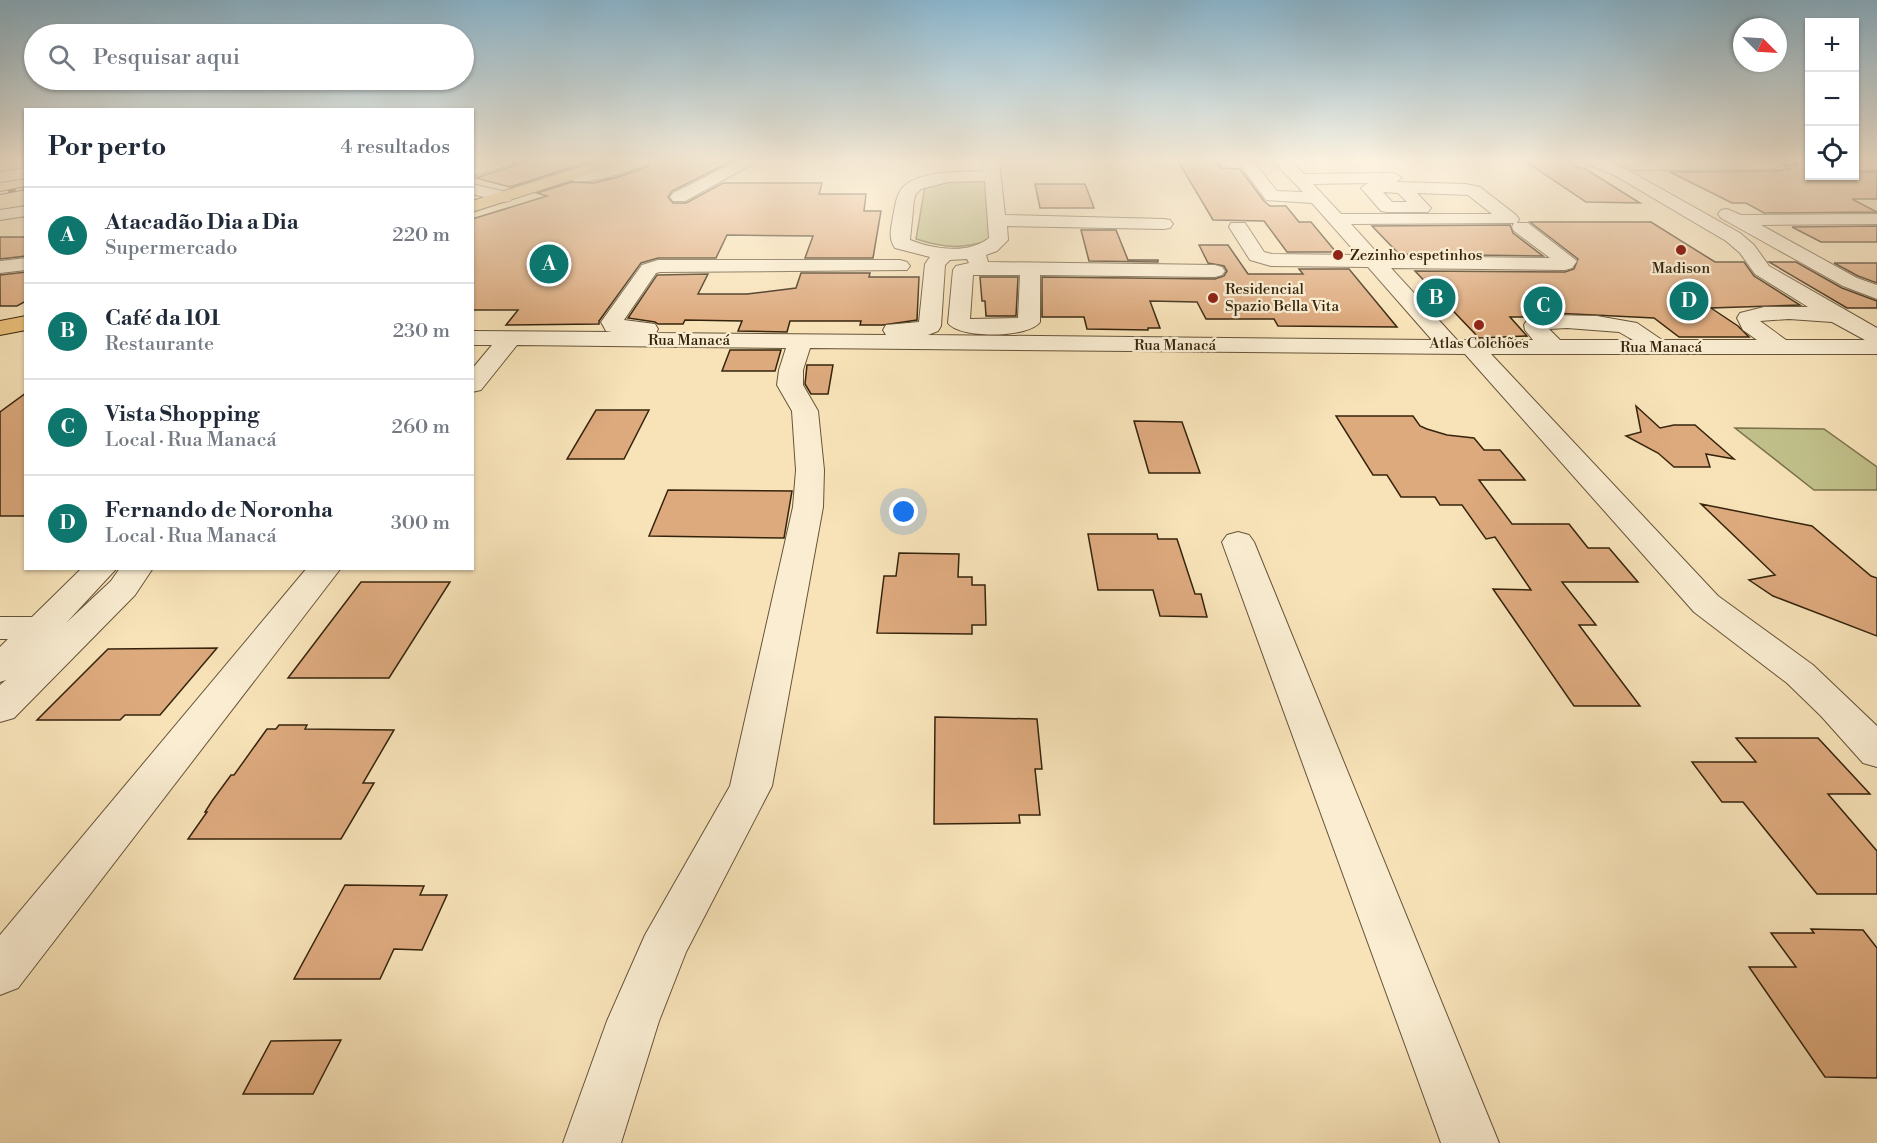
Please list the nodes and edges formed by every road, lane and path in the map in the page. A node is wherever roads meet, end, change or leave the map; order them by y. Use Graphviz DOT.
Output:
graph roads {
  1 [pos="904,214"];
  2 [pos="997,214"];
  3 [pos="1332,214"];
  4 [pos="1504,214"];
  5 [pos="1705,214"];
  6 [pos="1717,214"];
  7 [pos="1336,219"];
  8 [pos="1877,219"];
  9 [pos="998,220"];
  10 [pos="1164,224"];
  11 [pos="1238,227"];
  12 [pos="1521,227"];
  13 [pos="1735,228"];
  14 [pos="914,248"];
  15 [pos="977,260"];
  16 [pos="1754,261"];
  17 [pos="1374,262"];
  18 [pos="940,263"];
  19 [pos="24,264"];
  20 [pos="900,266"];
  21 [pos="0,267"];
  22 [pos="1030,269"];
  23 [pos="1215,271"];
  24 [pos="1780,282"];
  25 [pos="1850,282"];
  26 [pos="1877,293"];
  27 [pos="1877,300"];
  28 [pos="1836,315"];
  29 [pos="24,323"];
  30 [pos="0,328"];
  31 [pos="474,338"];
  32 [pos="510,339"];
  33 [pos="1869,340"];
  34 [pos="800,341"];
  35 [pos="1461,347"];
  36 [pos="1781,347"];
  37 [pos="474,383"];
  38 [pos="1238,542"];
  39 [pos="99,570"];
  40 [pos="136,570"];
  41 [pos="323,570"];
  42 [pos="0,628"];
  43 [pos="40,628"];
  44 [pos="0,669"];
  45 [pos="0,708"];
  46 [pos="1877,752"];
  47 [pos="0,972"];
  48 [pos="592,1143"];
  49 [pos="1470,1143"];
  1 -- 14 [label="street"];
  2 -- 9 [label="street"];
  3 -- 7 [label="street"];
  4 -- 7 [label="street"];
  5 -- 13 [label="street"];
  6 -- 13 [label="street"];
  7 -- 17 [label="street"];
  8 -- 13 [label="street"];
  9 -- 10 [label="street"];
  9 -- 15 [label="street"];
  11 -- 17 [label="street"];
  12 -- 17 [label="street"];
  13 -- 16 [label="street"];
  13 -- 16 [label="street"];
  13 -- 25 [label="street"];
  14 -- 18 [label="street"];
  14 -- 20 [label="street"];
  15 -- 18 [label="street"];
  15 -- 22 [label="street"];
  15 -- 22 [label="street"];
  16 -- 24 [label="street"];
  17 -- 35 [label="street"];
  18 -- 20 [label="street"];
  18 -- 20 [label="street"];
  19 -- 21 [label="street"];
  22 -- 23 [label="street"];
  24 -- 25 [label="street"];
  24 -- 28 [label="street"];
  25 -- 26 [label="street"];
  27 -- 28 [label="street"];
  28 -- 33 [label="street"];
  28 -- 36 [label="street"];
  29 -- 30 [label="main road"];
  31 -- 32 [label="street, Rua Manacá"];
  32 -- 34 [label="street, Rua Manacá"];
  32 -- 37 [label="street"];
  33 -- 36 [label="street, Rua Manacá"];
  34 -- 35 [label="street, Rua Manacá"];
  34 -- 48 [label="street"];
  35 -- 36 [label="street, Rua Manacá"];
  35 -- 46 [label="street"];
  38 -- 49 [label="street"];
  39 -- 43 [label="street"];
  40 -- 45 [label="street"];
  41 -- 47 [label="street"];
  42 -- 43 [label="street"];
  43 -- 44 [label="street"];
}
